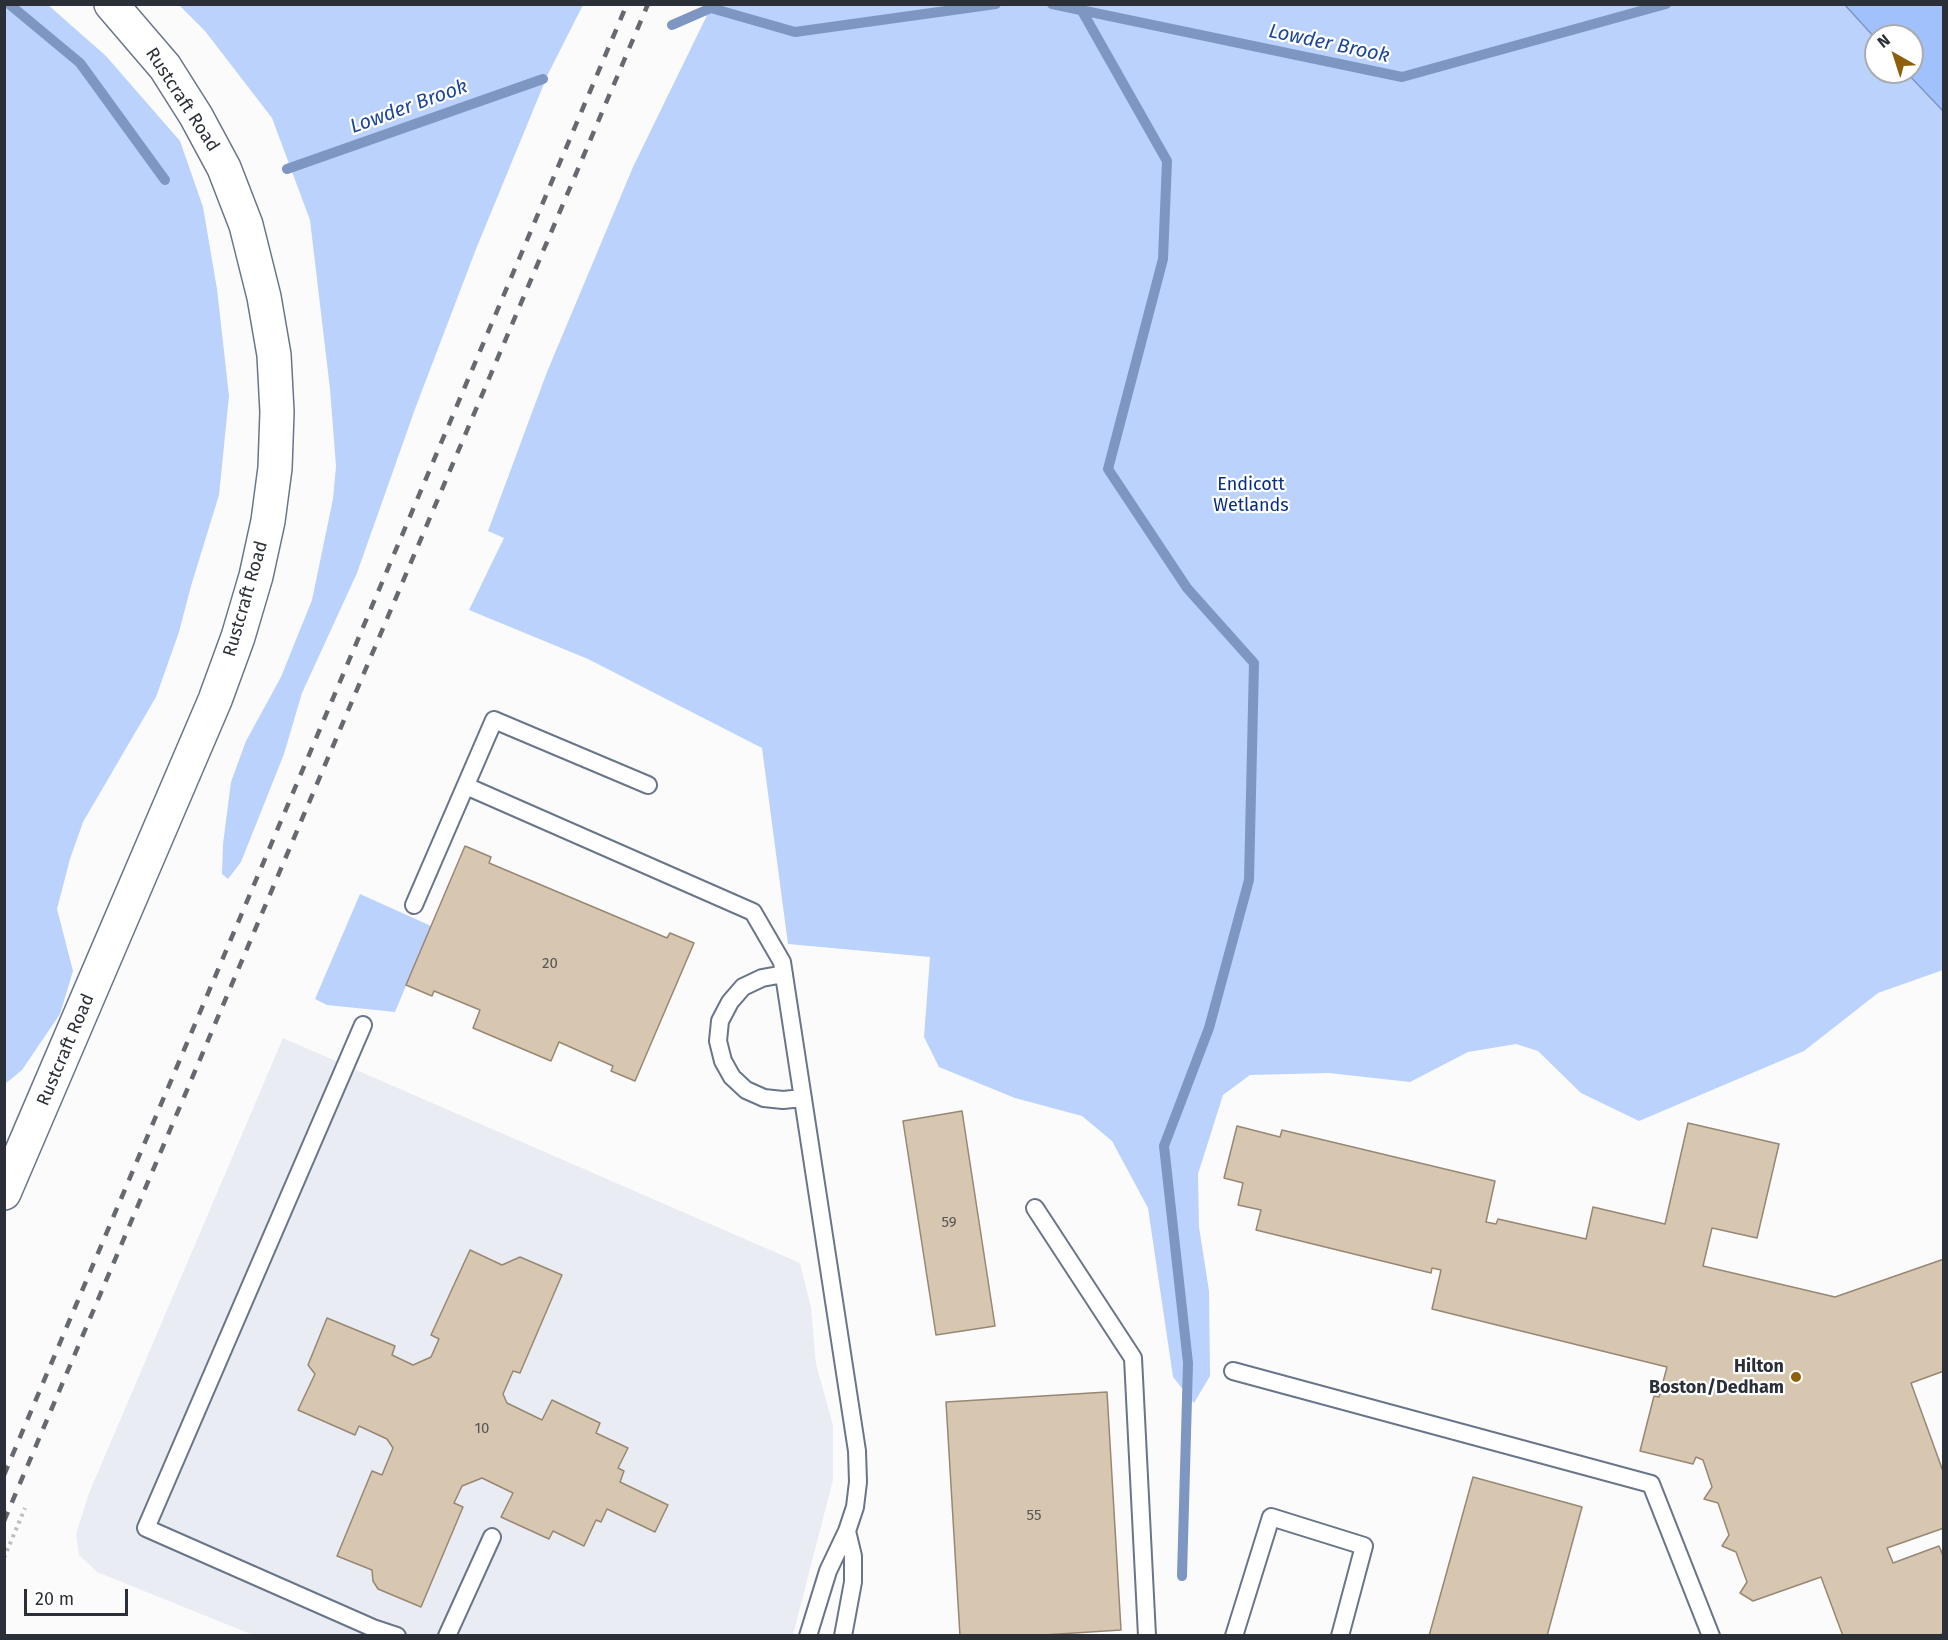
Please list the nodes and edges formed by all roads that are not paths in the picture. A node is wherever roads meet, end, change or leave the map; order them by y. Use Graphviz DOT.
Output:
graph roads {
  1 [pos="111,4"];
  2 [pos="648,785"];
  3 [pos="466,786"];
  4 [pos="414,905"];
  5 [pos="784,974"];
  6 [pos="363,1025"];
  7 [pos="803,1098"];
  8 [pos="4,1193"];
  9 [pos="1035,1208"];
  10 [pos="1233,1371"];
  11 [pos="847,1531"];
  12 [pos="492,1537"];
  13 [pos="396,1635"];
  14 [pos="447,1635"];
  15 [pos="808,1635"];
  16 [pos="843,1635"];
  17 [pos="1147,1635"];
  18 [pos="1234,1635"];
  19 [pos="1340,1635"];
  20 [pos="1711,1635"];
  1 -- 8 [label="main road, Rustcraft Road"];
  2 -- 3 [label="lane"];
  3 -- 4 [label="lane"];
  3 -- 5 [label="lane"];
  5 -- 7 [label="lane"];
  5 -- 7 [label="lane"];
  6 -- 13 [label="lane"];
  7 -- 11 [label="lane"];
  9 -- 17 [label="lane"];
  10 -- 20 [label="lane"];
  11 -- 15 [label="lane"];
  11 -- 16 [label="lane"];
  12 -- 14 [label="lane"];
  18 -- 19 [label="lane"];
}
